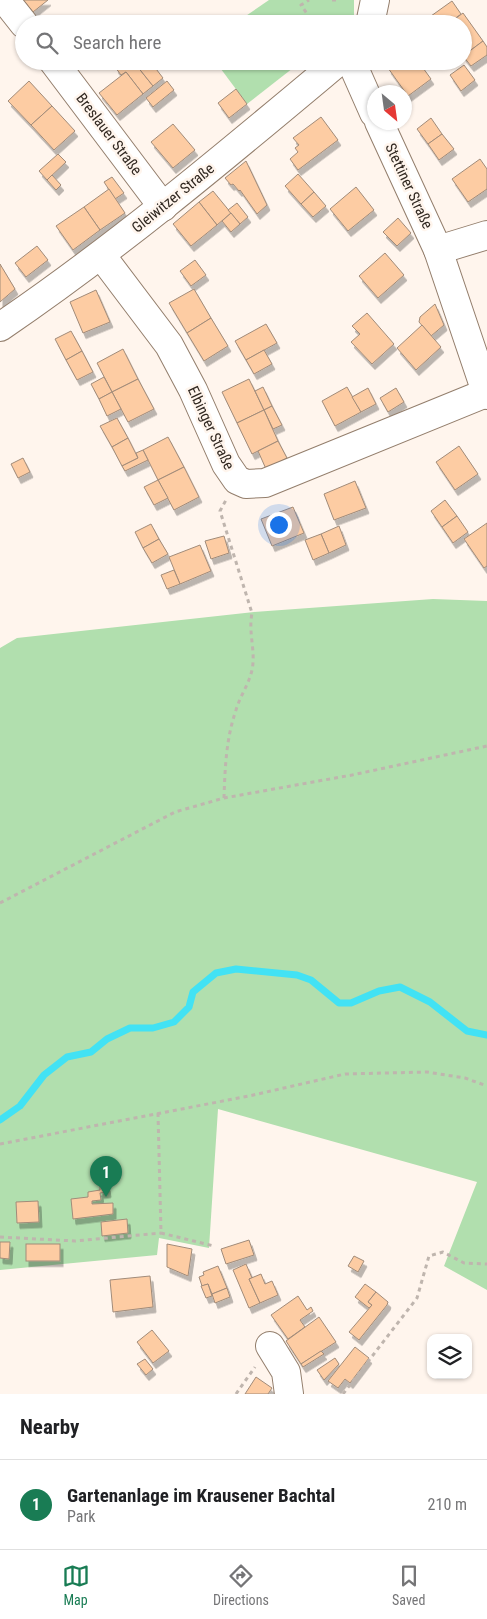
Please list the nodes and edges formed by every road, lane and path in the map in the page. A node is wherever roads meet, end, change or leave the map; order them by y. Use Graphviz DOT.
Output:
graph roads {
  1 [pos="5,0"];
  2 [pos="309,0"];
  3 [pos="375,0"];
  4 [pos="17,15"];
  5 [pos="308,15"];
  6 [pos="372,15"];
  7 [pos="61,70"];
  8 [pos="328,70"];
  9 [pos="355,70"];
  10 [pos="367,97"];
  11 [pos="383,130"];
  12 [pos="163,208"];
  13 [pos="487,236"];
  14 [pos="438,250"];
  15 [pos="101,255"];
  16 [pos="0,327"];
  17 [pos="487,394"];
  18 [pos="237,480"];
  19 [pos="487,746"];
  20 [pos="224,798"];
  21 [pos="0,903"];
  22 [pos="487,1086"];
  23 [pos="158,1113"];
  24 [pos="0,1144"];
  25 [pos="161,1233"];
  26 [pos="0,1237"];
  27 [pos="214,1246"];
  28 [pos="487,1264"];
  29 [pos="270,1346"];
  30 [pos="236,1394"];
  31 [pos="289,1394"];
  32 [pos="343,1394"];
  1 -- 4 [label="street"];
  2 -- 5 [label="path"];
  3 -- 6 [label="street"];
  7 -- 12 [label="street, Breslauer Straße"];
  8 -- 12 [label="street, Gleiwitzer Straße"];
  9 -- 10 [label="street"];
  11 -- 14 [label="street, Stettiner Straße"];
  12 -- 15 [label="street, Gleiwitzer Straße"];
  13 -- 14 [label="street"];
  14 -- 17 [label="street, Stettiner Straße"];
  15 -- 16 [label="street, Gleiwitzer Straße"];
  15 -- 18 [label="street, Elbinger Straße"];
  17 -- 18 [label="street, Elbinger Straße"];
  18 -- 20 [label="path"];
  19 -- 20 [label="path"];
  20 -- 21 [label="path"];
  22 -- 23 [label="path"];
  23 -- 24 [label="path"];
  23 -- 25 [label="path"];
  25 -- 26 [label="path"];
  25 -- 27 [label="path"];
  28 -- 32 [label="path"];
  29 -- 30 [label="path"];
  29 -- 31 [label="street"];
}
